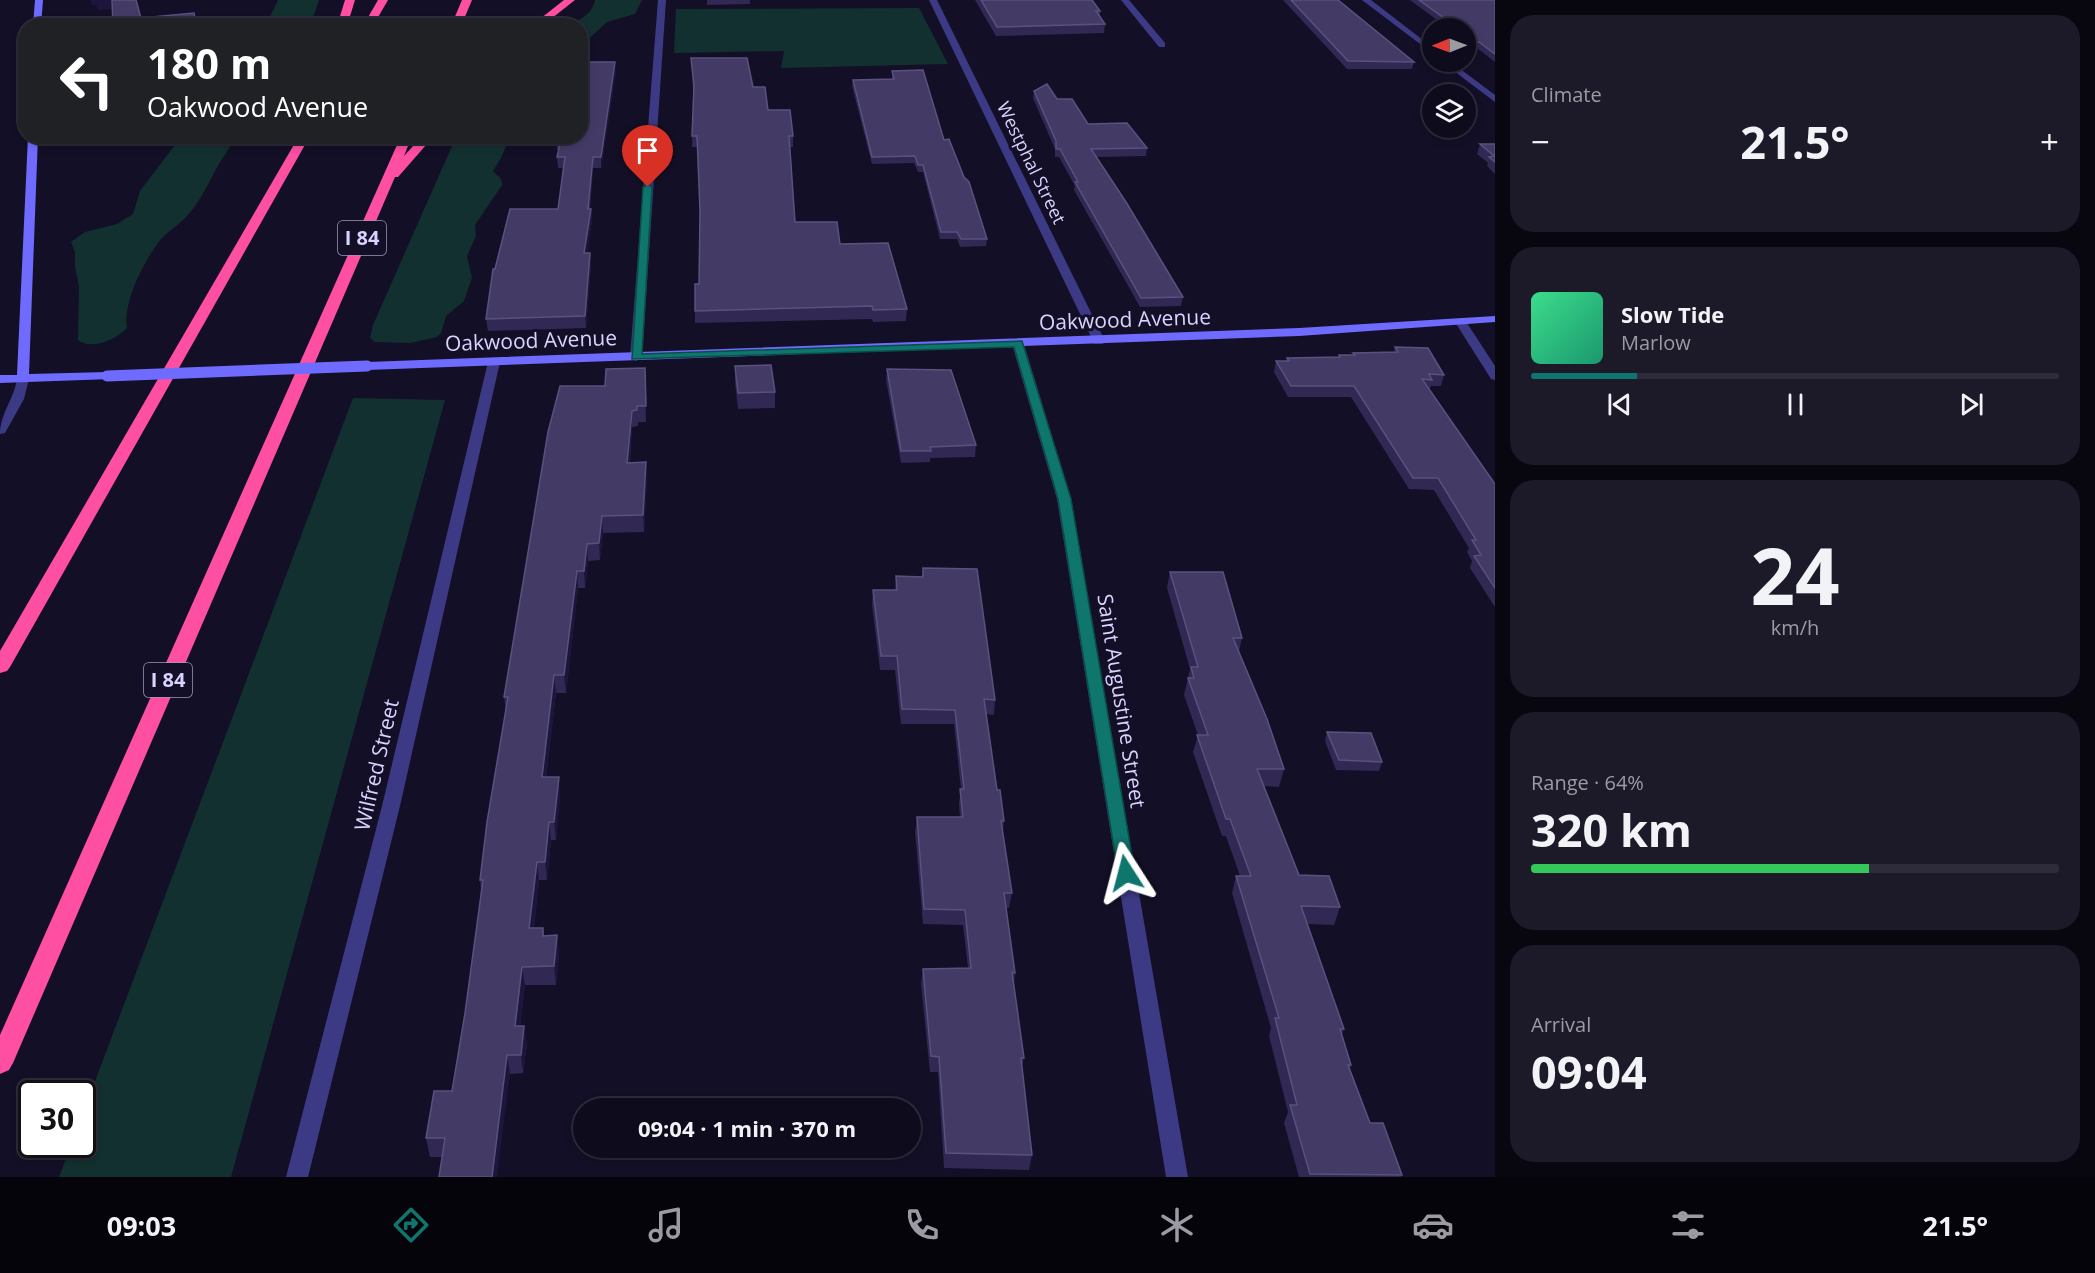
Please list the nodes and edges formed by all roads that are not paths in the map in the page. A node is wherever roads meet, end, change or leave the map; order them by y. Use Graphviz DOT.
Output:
graph roads {
  1 [pos="39,0"];
  2 [pos="350,0"];
  3 [pos="383,0"];
  4 [pos="467,0"];
  5 [pos="570,0"];
  6 [pos="662,0"];
  7 [pos="933,0"];
  8 [pos="1125,0"];
  9 [pos="1366,0"];
  10 [pos="38,18"];
  11 [pos="344,18"];
  12 [pos="373,18"];
  13 [pos="459,18"];
  14 [pos="546,18"];
  15 [pos="1422,43"];
  16 [pos="1162,45"];
  17 [pos="1459,72"];
  18 [pos="1495,99"];
  19 [pos="33,144"];
  20 [pos="300,144"];
  21 [pos="404,144"];
  22 [pos="422,144"];
  23 [pos="388,180"];
  24 [pos="1495,319"];
  25 [pos="1461,322"];
  26 [pos="1099,340"];
  27 [pos="1018,344"];
  28 [pos="636,357"];
  29 [pos="494,362"];
  30 [pos="1495,376"];
  31 [pos="23,379"];
  32 [pos="0,380"];
  33 [pos="0,430"];
  34 [pos="0,667"];
  35 [pos="0,1063"];
  36 [pos="297,1177"];
  37 [pos="1177,1177"];
  1 -- 10 [label="street"];
  2 -- 11 [label="highway"];
  3 -- 12 [label="highway"];
  4 -- 13 [label="highway"];
  5 -- 14 [label="highway"];
  6 -- 28 [label="street"];
  7 -- 26 [label="street, Westphal Street"];
  8 -- 16 [label="street"];
  9 -- 15 [label="street"];
  17 -- 18 [label="street"];
  19 -- 31 [label="street"];
  20 -- 34 [label="highway"];
  21 -- 23 [label="highway, I 84"];
  22 -- 23 [label="highway"];
  23 -- 35 [label="highway, I 84"];
  24 -- 25 [label="street, Oakwood Avenue"];
  25 -- 26 [label="street, Oakwood Avenue"];
  25 -- 30 [label="street"];
  26 -- 27 [label="street, Oakwood Avenue"];
  27 -- 28 [label="street, Oakwood Avenue"];
  27 -- 37 [label="street, Saint Augustine Street"];
  28 -- 29 [label="street, Oakwood Avenue"];
  29 -- 31 [label="street, Oakwood Avenue, bridge"];
  29 -- 36 [label="street, Wilfred Street"];
  31 -- 32 [label="street, Oakwood Avenue"];
  31 -- 33 [label="street"];
}
